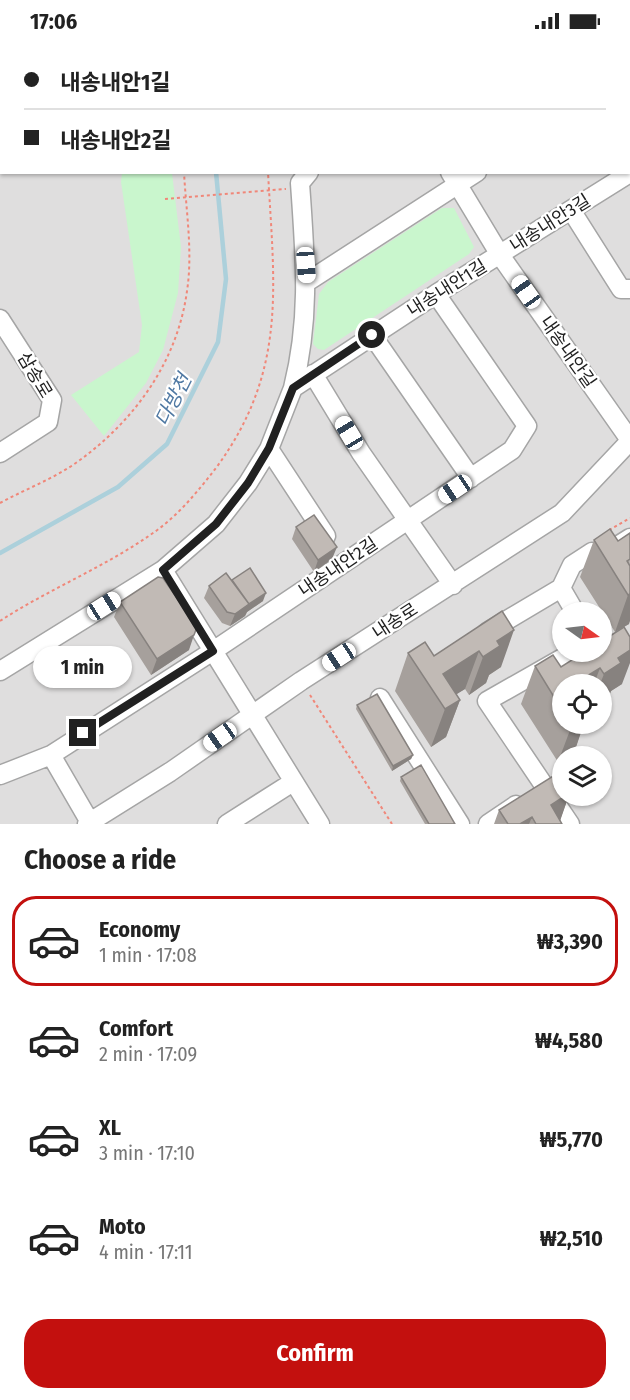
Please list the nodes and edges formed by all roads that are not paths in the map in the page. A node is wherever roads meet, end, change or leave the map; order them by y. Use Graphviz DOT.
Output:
graph roads {
  1 [pos="469,174"];
  2 [pos="628,174"];
  3 [pos="453,178"];
  4 [pos="304,180"];
  5 [pos="571,210"];
  6 [pos="500,255"];
  7 [pos="307,282"];
  8 [pos="630,289"];
  9 [pos="436,294"];
  10 [pos="0,319"];
  11 [pos="372,335"];
  12 [pos="8,348"];
  13 [pos="313,374"];
  14 [pos="293,388"];
  15 [pos="630,440"];
  16 [pos="269,448"];
  17 [pos="0,453"];
  18 [pos="471,478"];
  19 [pos="408,521"];
  20 [pos="630,538"];
  21 [pos="344,563"];
  22 [pos="163,570"];
  23 [pos="453,585"];
  24 [pos="561,588"];
  25 [pos="569,602"];
  26 [pos="470,643"];
  27 [pos="213,651"];
  28 [pos="556,662"];
  29 [pos="0,671"];
  30 [pos="380,698"];
  31 [pos="253,714"];
  32 [pos="51,755"];
  33 [pos="0,775"];
  34 [pos="292,782"];
  35 [pos="544,785"];
  36 [pos="89,823"];
  37 [pos="226,824"];
  38 [pos="320,824"];
  39 [pos="460,824"];
  40 [pos="488,824"];
  41 [pos="570,824"];
  1 -- 3 [label="street"];
  2 -- 5 [label="street, 내송내안3길"];
  3 -- 6 [label="street, 내송내안길"];
  3 -- 7 [label="street"];
  4 -- 7 [label="street"];
  5 -- 6 [label="street, 내송내안3길"];
  5 -- 8 [label="street"];
  6 -- 9 [label="street, 내송내안1길"];
  6 -- 15 [label="street, 내송내안길"];
  7 -- 14 [label="street"];
  9 -- 11 [label="street, 내송내안1길"];
  9 -- 18 [label="street, 내송내안2길"];
  10 -- 12 [label="street, 삼송로"];
  11 -- 13 [label="street, 내송내안1길"];
  11 -- 18 [label="street"];
  12 -- 17 [label="street, 삼송로"];
  13 -- 14 [label="street, 내송내안1길"];
  13 -- 19 [label="street"];
  14 -- 16 [label="street"];
  15 -- 23 [label="street, 내송로"];
  16 -- 21 [label="street"];
  16 -- 22 [label="street"];
  18 -- 19 [label="street, 내송내안2길"];
  19 -- 21 [label="street, 내송내안2길"];
  19 -- 23 [label="street"];
  20 -- 24 [label="street"];
  21 -- 27 [label="street, 내송내안2길"];
  22 -- 27 [label="street"];
  22 -- 29 [label="street"];
  23 -- 31 [label="street, 내송로"];
  24 -- 25 [label="street"];
  24 -- 26 [label="street"];
  27 -- 31 [label="street"];
  27 -- 32 [label="street, 내송내안2길"];
  28 -- 35 [label="street"];
  30 -- 39 [label="street"];
  31 -- 34 [label="street"];
  31 -- 36 [label="street, 내송로"];
  32 -- 33 [label="street, 내송내안2길"];
  32 -- 36 [label="street"];
  34 -- 37 [label="street"];
  34 -- 38 [label="street"];
  35 -- 40 [label="street"];
  35 -- 41 [label="street"];
}
